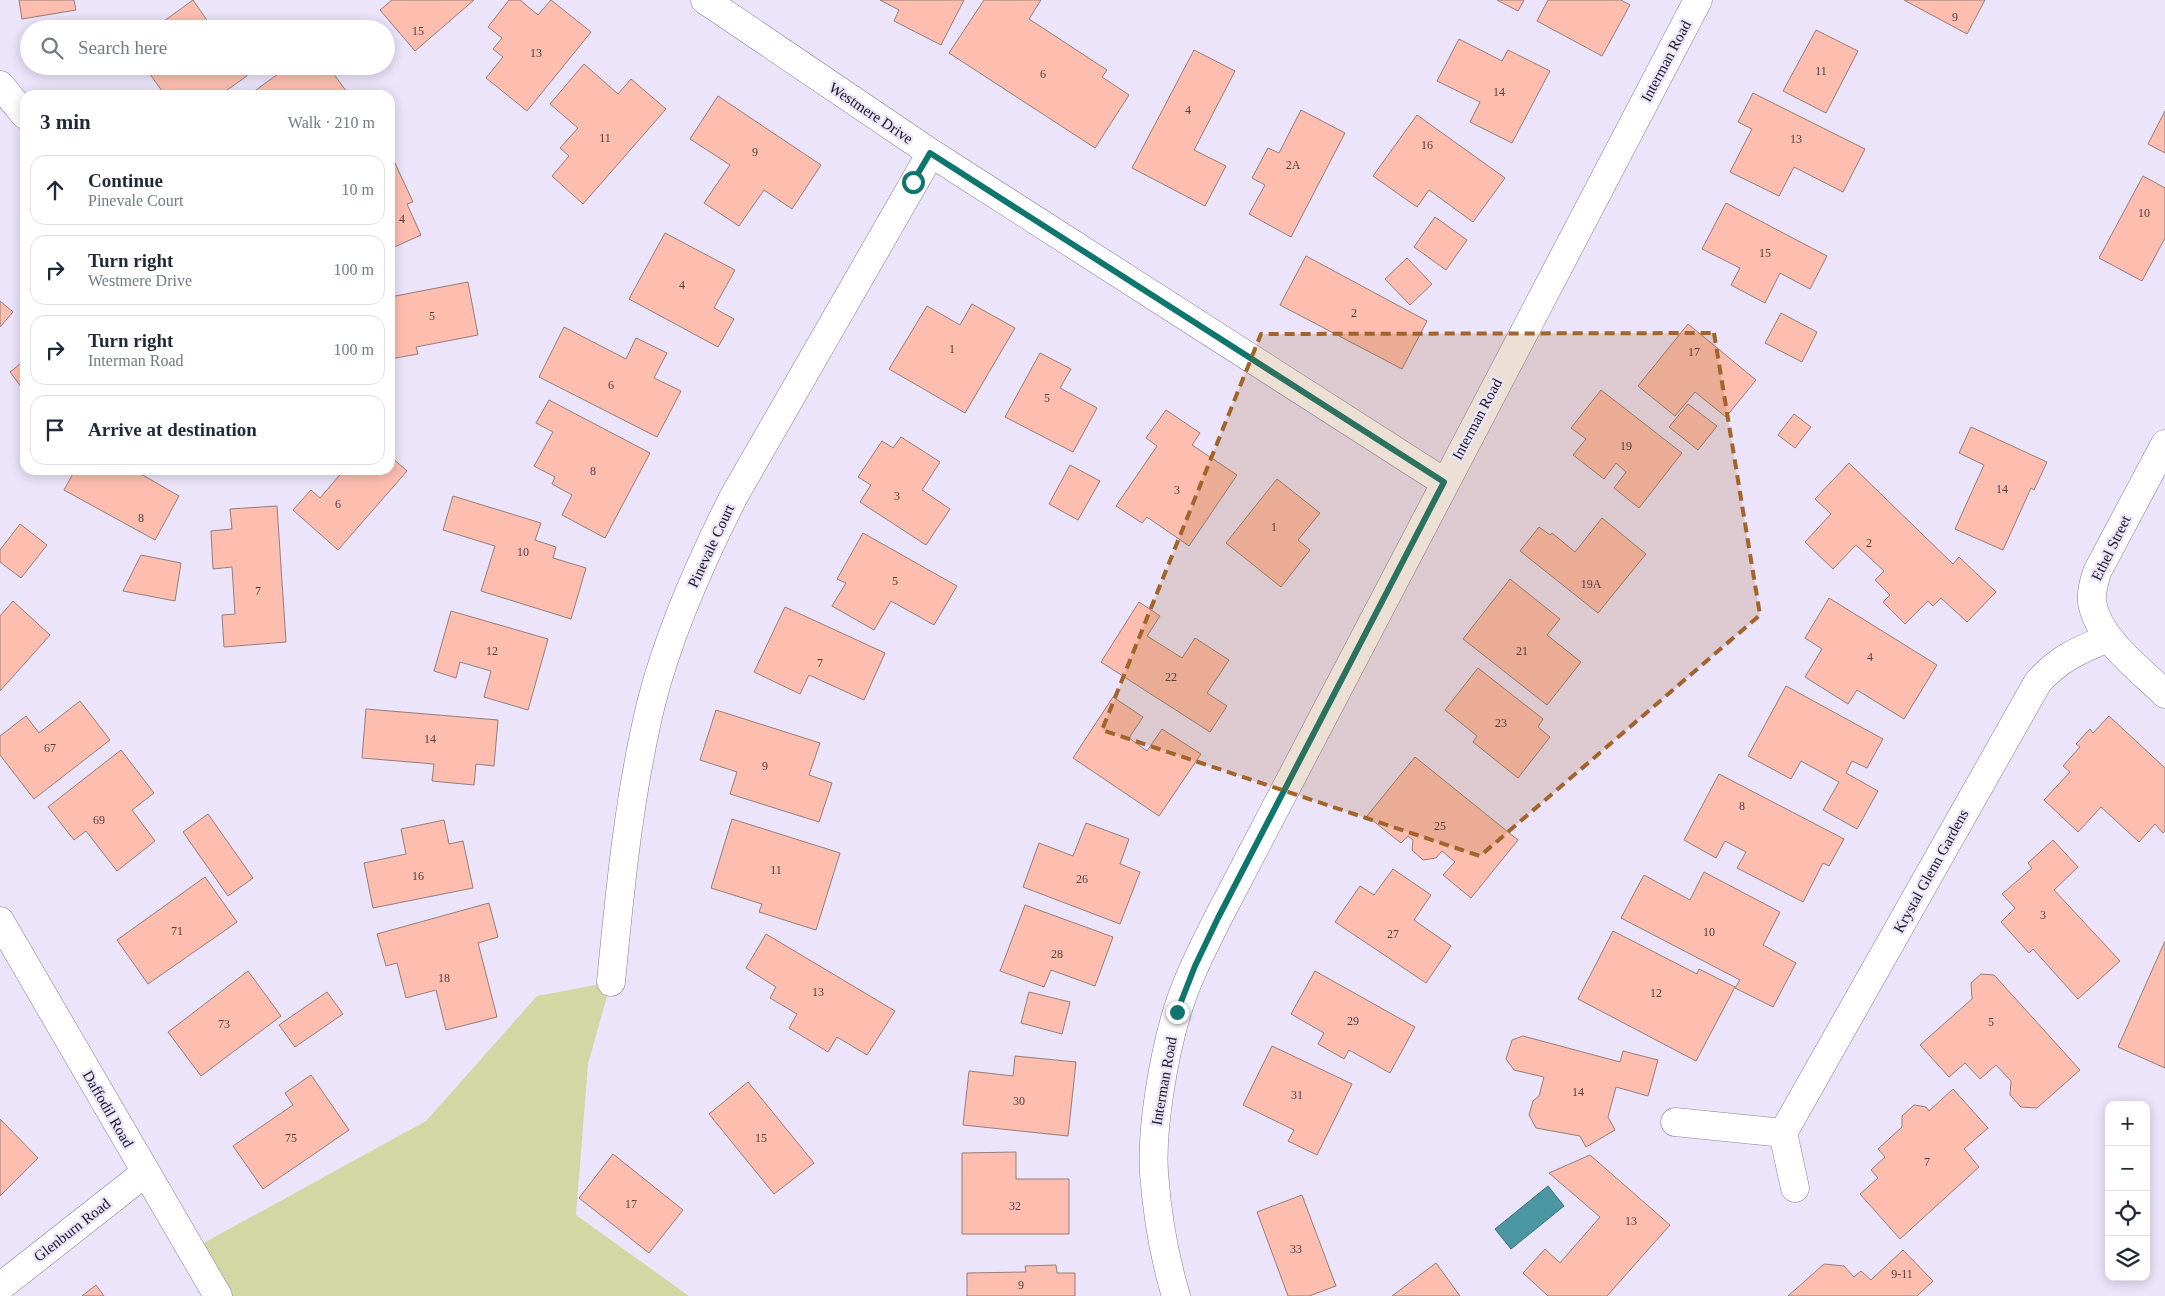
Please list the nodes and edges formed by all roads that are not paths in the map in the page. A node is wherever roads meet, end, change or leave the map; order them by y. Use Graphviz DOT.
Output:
graph roads {
  1 [pos="705,0"];
  2 [pos="1698,0"];
  3 [pos="0,85"];
  4 [pos="20,109"];
  5 [pos="930,153"];
  6 [pos="2165,444"];
  7 [pos="1444,482"];
  8 [pos="2108,638"];
  9 [pos="2165,694"];
  10 [pos="0,920"];
  11 [pos="611,982"];
  12 [pos="1675,1122"];
  13 [pos="1783,1133"];
  14 [pos="145,1173"];
  15 [pos="1795,1188"];
  16 [pos="0,1287"];
  17 [pos="218,1296"];
  18 [pos="1176,1296"];
  1 -- 5 [label="street, Westmere Drive"];
  2 -- 7 [label="street, Interman Road"];
  3 -- 4 [label="street"];
  5 -- 7 [label="street, Westmere Drive"];
  5 -- 11 [label="street, Pinevale Court"];
  6 -- 8 [label="street, Ethel Street"];
  7 -- 18 [label="street, Interman Road"];
  8 -- 9 [label="street, Ethel Street"];
  8 -- 13 [label="street, Krystal Glenn Gardens"];
  10 -- 14 [label="street, Daffodil Road"];
  12 -- 13 [label="street"];
  13 -- 15 [label="street"];
  14 -- 16 [label="street, Glenburn Road"];
  14 -- 17 [label="street, Daffodil Road"];
}
